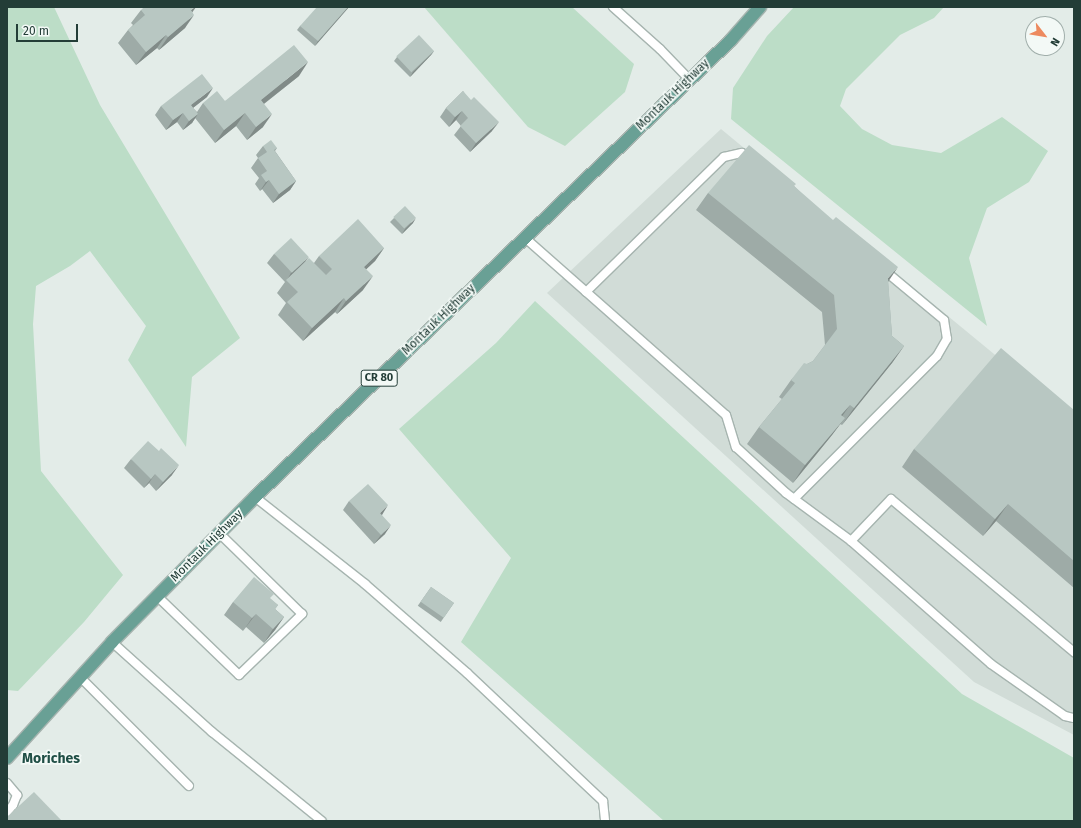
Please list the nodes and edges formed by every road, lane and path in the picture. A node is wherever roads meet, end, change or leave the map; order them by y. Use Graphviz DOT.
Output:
graph roads {
  1 [pos="613,7"];
  2 [pos="760,7"];
  3 [pos="689,79"];
  4 [pos="760,168"];
  5 [pos="524,237"];
  6 [pos="877,264"];
  7 [pos="586,292"];
  8 [pos="255,497"];
  9 [pos="794,499"];
  10 [pos="220,534"];
  11 [pos="851,541"];
  12 [pos="158,596"];
  13 [pos="112,642"];
  14 [pos="1073,650"];
  15 [pos="80,677"];
  16 [pos="1074,718"];
  17 [pos="7,758"];
  18 [pos="7,783"];
  19 [pos="189,786"];
  20 [pos="7,812"];
  21 [pos="322,821"];
  22 [pos="605,821"];
  1 -- 3 [label="lane"];
  2 -- 3 [label="main road, Montauk Highway / CR 80"];
  3 -- 5 [label="main road, Montauk Highway / CR 80"];
  4 -- 7 [label="lane"];
  5 -- 7 [label="lane"];
  5 -- 8 [label="main road, Montauk Highway / CR 80"];
  6 -- 9 [label="lane"];
  7 -- 9 [label="lane"];
  8 -- 10 [label="main road, Montauk Highway / CR 80"];
  8 -- 22 [label="lane"];
  9 -- 11 [label="lane"];
  10 -- 12 [label="main road, Montauk Highway / CR 80"];
  10 -- 12 [label="lane"];
  11 -- 14 [label="lane"];
  11 -- 16 [label="lane"];
  12 -- 13 [label="main road, Montauk Highway / CR 80"];
  13 -- 15 [label="main road, Montauk Highway / CR 80"];
  13 -- 21 [label="lane"];
  15 -- 17 [label="main road, Montauk Highway / CR 80"];
  15 -- 19 [label="lane"];
  18 -- 20 [label="lane"];
}
